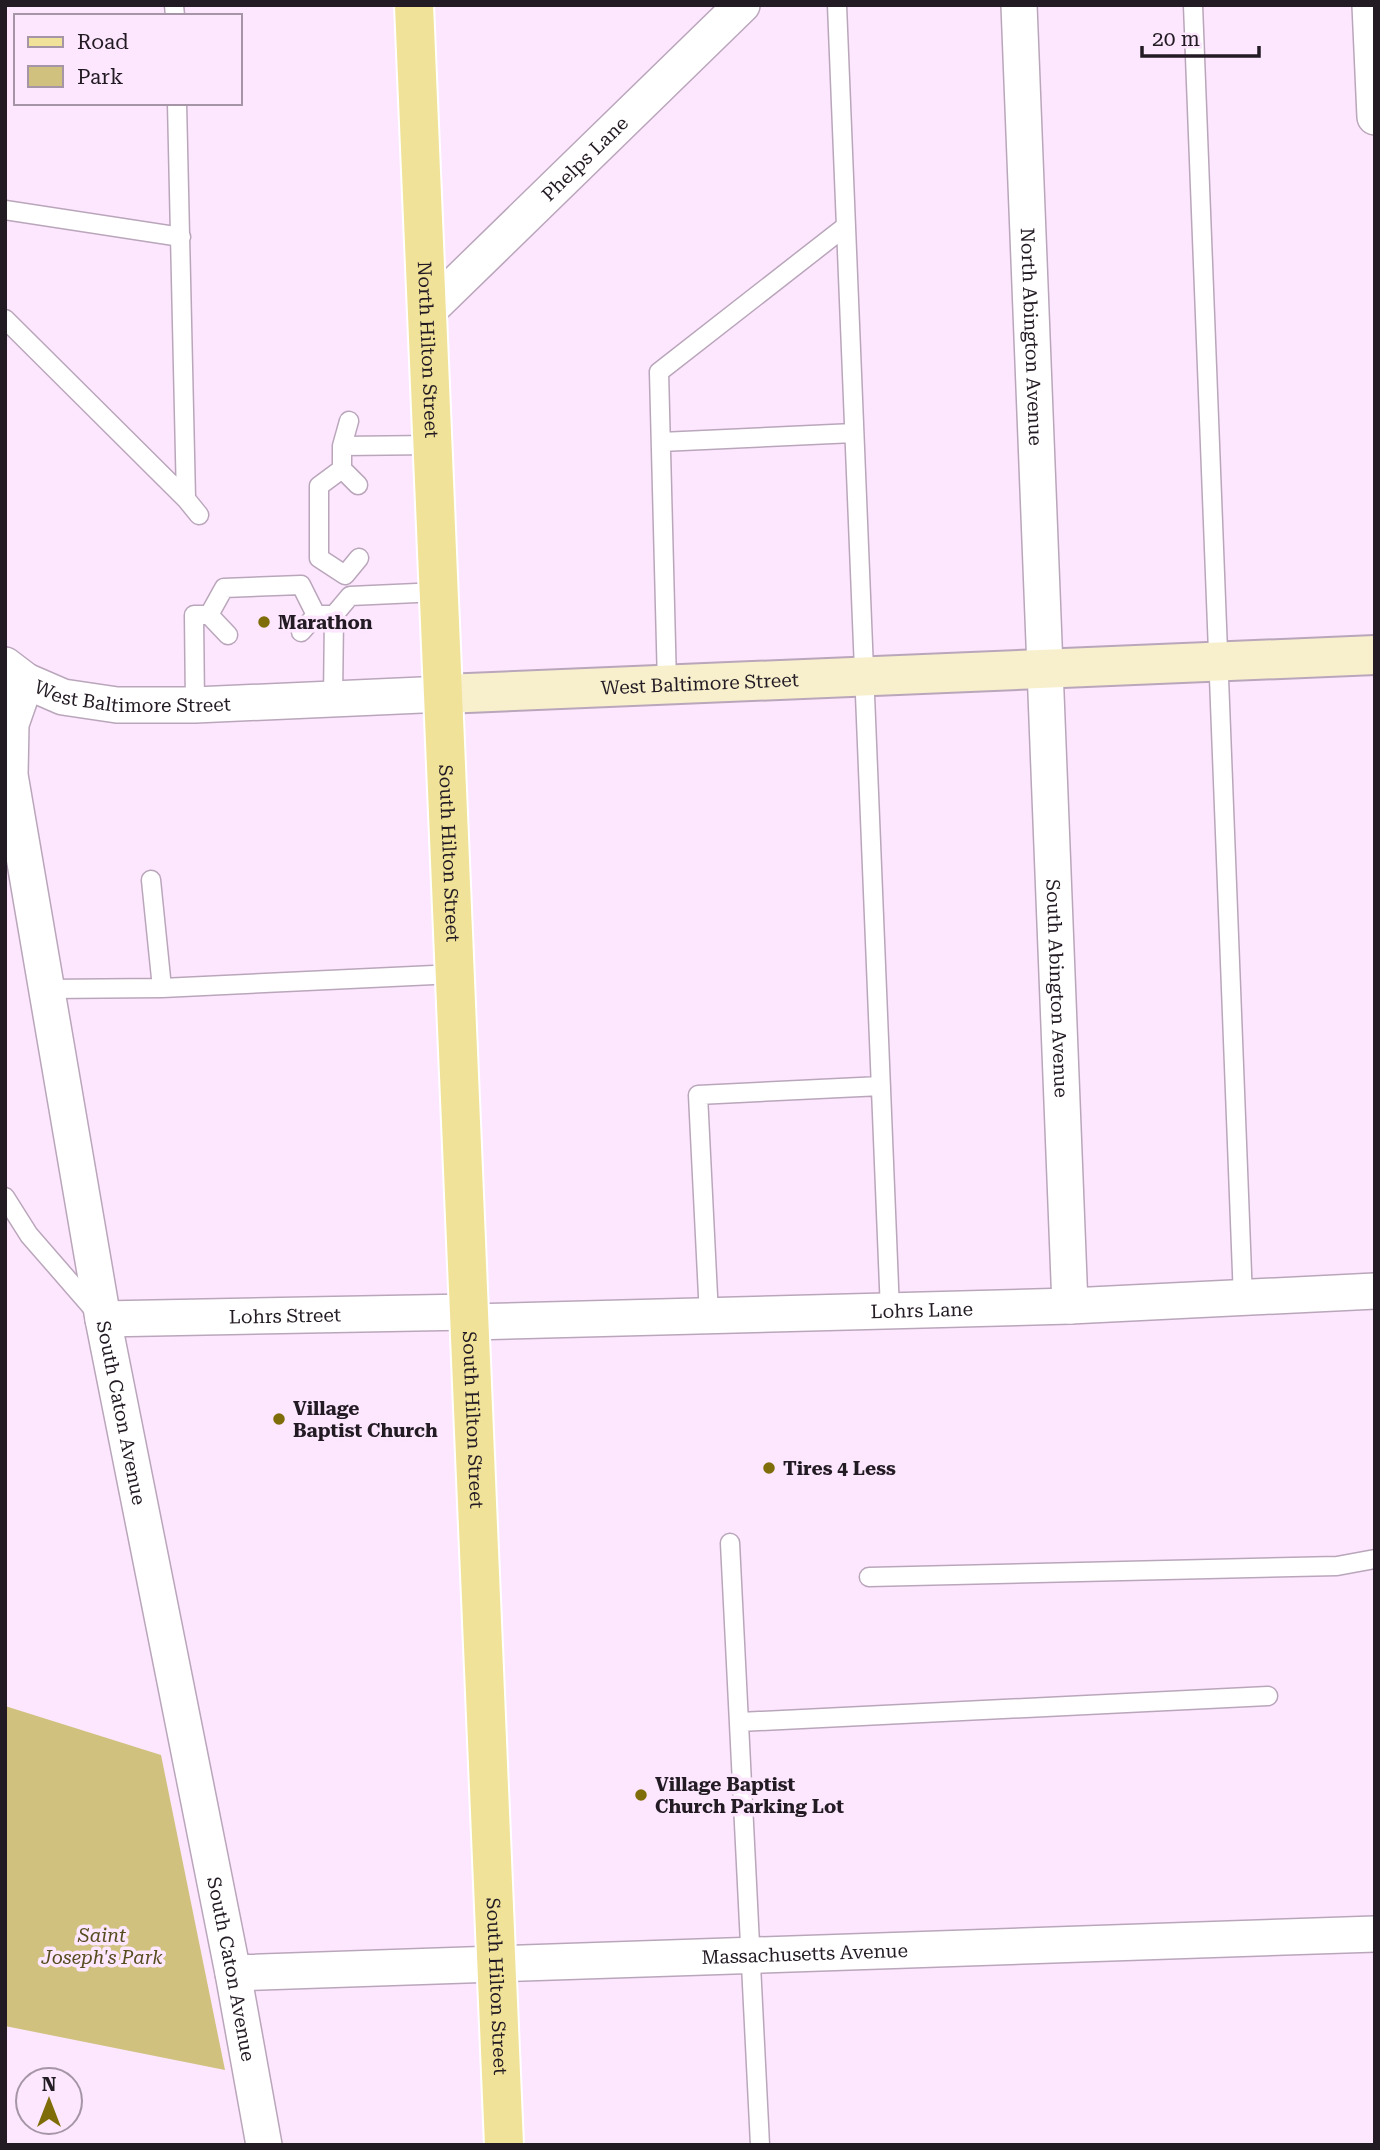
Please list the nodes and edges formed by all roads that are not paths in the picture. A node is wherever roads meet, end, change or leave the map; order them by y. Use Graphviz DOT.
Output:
graph roads {
  1 [pos="415,5"];
  2 [pos="742,5"];
  3 [pos="837,5"];
  4 [pos="1020,5"];
  5 [pos="1194,5"];
  6 [pos="1370,5"];
  7 [pos="177,105"];
  8 [pos="1375,117"];
  9 [pos="5,210"];
  10 [pos="846,226"];
  11 [pos="181,237"];
  12 [pos="427,312"];
  13 [pos="5,319"];
  14 [pos="349,421"];
  15 [pos="854,433"];
  16 [pos="661,442"];
  17 [pos="433,445"];
  18 [pos="342,446"];
  19 [pos="342,469"];
  20 [pos="358,485"];
  21 [pos="186,499"];
  22 [pos="199,515"];
  23 [pos="319,558"];
  24 [pos="359,558"];
  25 [pos="345,575"];
  26 [pos="302,585"];
  27 [pos="439,592"];
  28 [pos="350,596"];
  29 [pos="209,615"];
  30 [pos="325,615"];
  31 [pos="301,632"];
  32 [pos="228,635"];
  33 [pos="1375,655"];
  34 [pos="1219,662"];
  35 [pos="1045,669"];
  36 [pos="16,673"];
  37 [pos="864,676"];
  38 [pos="667,684"];
  39 [pos="444,694"];
  40 [pos="333,699"];
  41 [pos="195,705"];
  42 [pos="12,827"];
  43 [pos="151,880"];
  44 [pos="455,974"];
  45 [pos="162,988"];
  46 [pos="47,989"];
  47 [pos="881,1086"];
  48 [pos="5,1197"];
  49 [pos="1375,1291"];
  50 [pos="1243,1298"];
  51 [pos="1070,1306"];
  52 [pos="890,1311"];
  53 [pos="709,1315"];
  54 [pos="469,1317"];
  55 [pos="103,1320"];
  56 [pos="730,1543"];
  57 [pos="1375,1559"];
  58 [pos="869,1577"];
  59 [pos="1268,1696"];
  60 [pos="740,1723"];
  61 [pos="1375,1934"];
  62 [pos="751,1956"];
  63 [pos="497,1964"];
  64 [pos="233,1973"];
  65 [pos="264,2145"];
  66 [pos="503,2145"];
  67 [pos="760,2145"];
  1 -- 12 [label="main road, North Hilton Street"];
  2 -- 12 [label="street, Phelps Lane"];
  3 -- 10 [label="lane"];
  4 -- 35 [label="street, North Abington Avenue"];
  5 -- 34 [label="lane"];
  6 -- 8 [label="street"];
  7 -- 11 [label="lane"];
  9 -- 11 [label="lane"];
  10 -- 15 [label="lane"];
  10 -- 16 [label="lane"];
  11 -- 21 [label="lane"];
  12 -- 17 [label="main road, North Hilton Street"];
  13 -- 21 [label="lane"];
  14 -- 18 [label="lane"];
  15 -- 16 [label="lane"];
  15 -- 37 [label="lane"];
  16 -- 38 [label="lane"];
  17 -- 18 [label="lane"];
  17 -- 27 [label="main road, North Hilton Street"];
  18 -- 19 [label="lane"];
  19 -- 20 [label="lane"];
  19 -- 23 [label="lane"];
  21 -- 22 [label="lane"];
  23 -- 25 [label="lane"];
  23 -- 26 [label="lane"];
  24 -- 25 [label="lane"];
  25 -- 28 [label="lane"];
  26 -- 29 [label="lane"];
  26 -- 30 [label="lane"];
  27 -- 28 [label="lane"];
  27 -- 39 [label="main road, North Hilton Street"];
  28 -- 30 [label="lane"];
  29 -- 32 [label="lane"];
  29 -- 41 [label="lane"];
  30 -- 31 [label="lane"];
  30 -- 40 [label="lane"];
  33 -- 34 [label="main road, West Baltimore Street"];
  34 -- 35 [label="main road, West Baltimore Street"];
  34 -- 50 [label="lane"];
  35 -- 37 [label="main road, West Baltimore Street"];
  35 -- 51 [label="street, South Abington Avenue"];
  36 -- 41 [label="street, West Baltimore Street"];
  36 -- 42 [label="street, South Caton Avenue"];
  37 -- 38 [label="main road, West Baltimore Street"];
  37 -- 47 [label="lane"];
  38 -- 39 [label="main road, West Baltimore Street"];
  39 -- 40 [label="street, West Baltimore Street"];
  39 -- 44 [label="main road, South Hilton Street"];
  40 -- 41 [label="street, West Baltimore Street"];
  42 -- 46 [label="street, South Caton Avenue"];
  43 -- 45 [label="lane"];
  44 -- 45 [label="lane"];
  44 -- 54 [label="main road, South Hilton Street"];
  45 -- 46 [label="lane"];
  46 -- 55 [label="street, South Caton Avenue"];
  47 -- 52 [label="lane"];
  47 -- 53 [label="lane"];
  48 -- 55 [label="lane"];
  49 -- 50 [label="street, Lohrs Lane"];
  50 -- 51 [label="street, Lohrs Lane"];
  51 -- 52 [label="street, Lohrs Lane"];
  52 -- 53 [label="street, Lohrs Lane"];
  53 -- 54 [label="street, Lohrs Lane"];
  54 -- 55 [label="street, Lohrs Street"];
  54 -- 63 [label="main road, South Hilton Street"];
  55 -- 64 [label="street, South Caton Avenue"];
  56 -- 60 [label="lane"];
  57 -- 58 [label="lane"];
  59 -- 60 [label="lane"];
  60 -- 62 [label="lane"];
  61 -- 62 [label="street, Massachusetts Avenue"];
  62 -- 63 [label="street, Massachusetts Avenue"];
  62 -- 67 [label="lane"];
  63 -- 64 [label="street, Massachusetts Avenue"];
  63 -- 66 [label="main road, South Hilton Street"];
  64 -- 65 [label="street, South Caton Avenue"];
}
